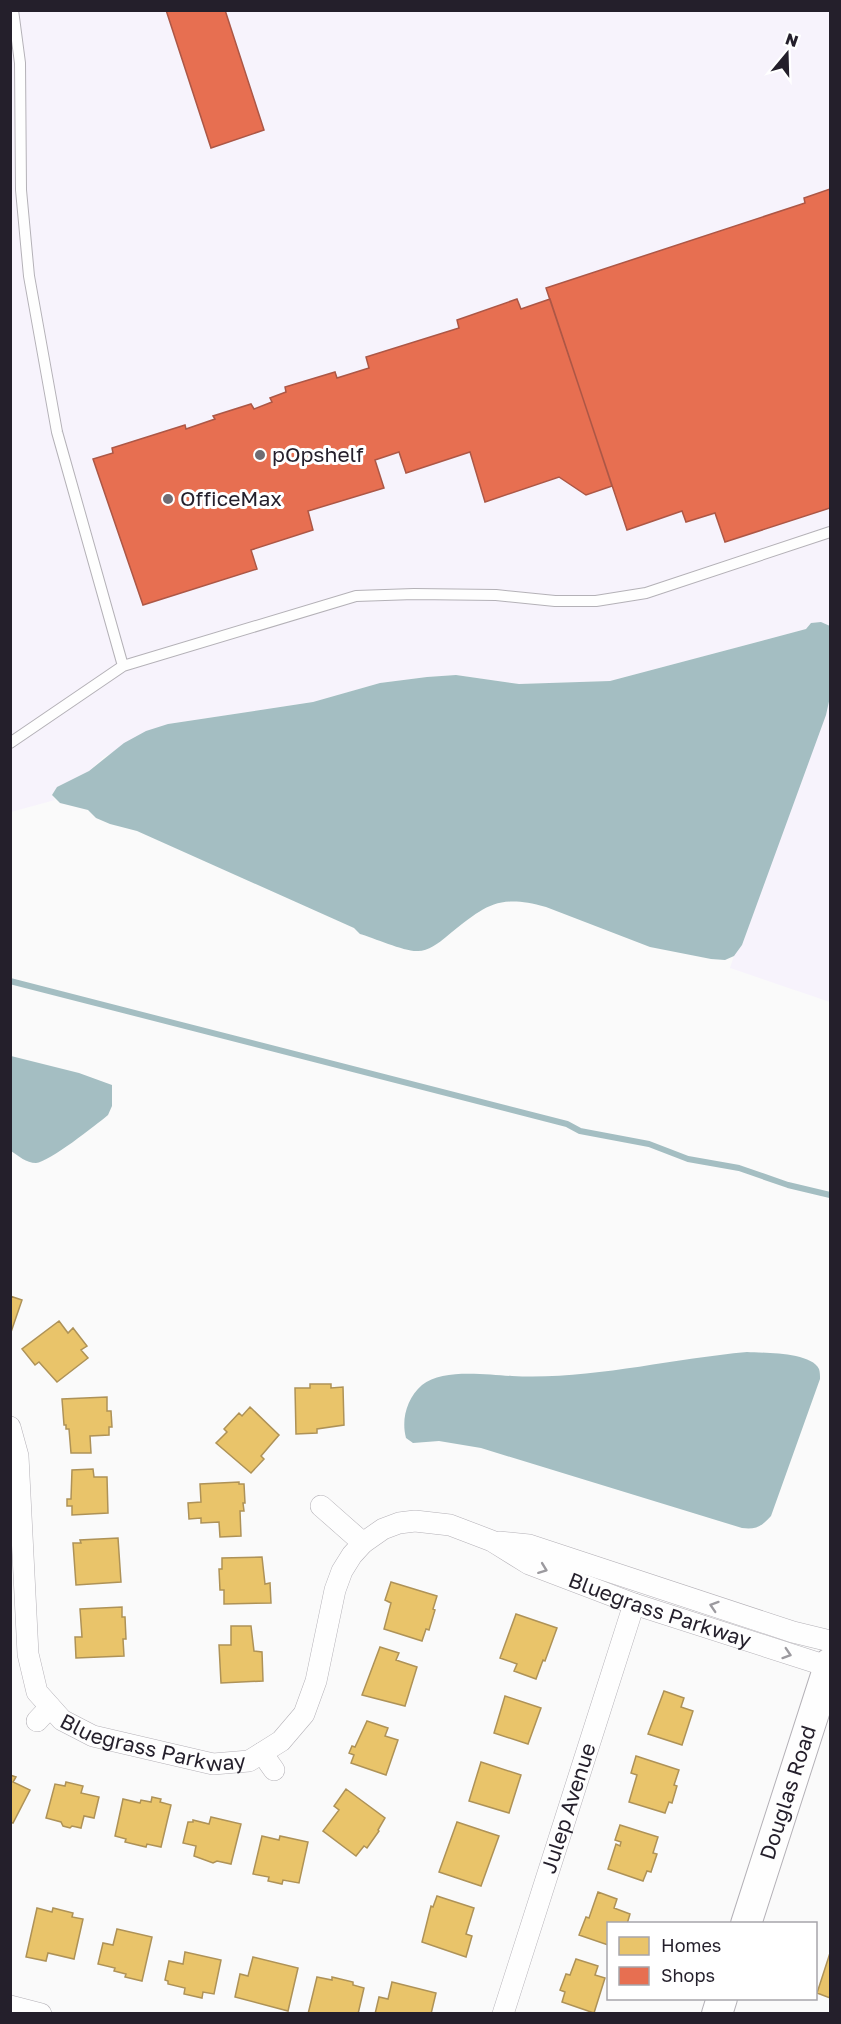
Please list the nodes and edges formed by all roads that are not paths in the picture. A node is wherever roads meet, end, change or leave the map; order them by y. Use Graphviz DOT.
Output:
graph roads {
  1 [pos="13,10"];
  2 [pos="831,532"];
  3 [pos="123,666"];
  4 [pos="10,743"];
  5 [pos="10,1427"];
  6 [pos="321,1506"];
  7 [pos="492,1541"];
  8 [pos="363,1543"];
  9 [pos="634,1604"];
  10 [pos="830,1659"];
  11 [pos="746,1922"];
  12 [pos="10,2006"];
  13 [pos="41,2013"];
  14 [pos="503,2013"];
  1 -- 3 [label="lane"];
  2 -- 3 [label="lane"];
  3 -- 4 [label="lane"];
  5 -- 8 [label="street, Bluegrass Parkway"];
  6 -- 8 [label="street"];
  7 -- 8 [label="street, Bluegrass Parkway"];
  7 -- 9 [label="street, Bluegrass Parkway, one-way"];
  10 -- 7 [label="street, Bluegrass Parkway, one-way"];
  9 -- 10 [label="street, Bluegrass Parkway, one-way"];
  9 -- 14 [label="street, Julep Avenue"];
  10 -- 11 [label="street, Douglas Road"];
  12 -- 13 [label="street"];
}
